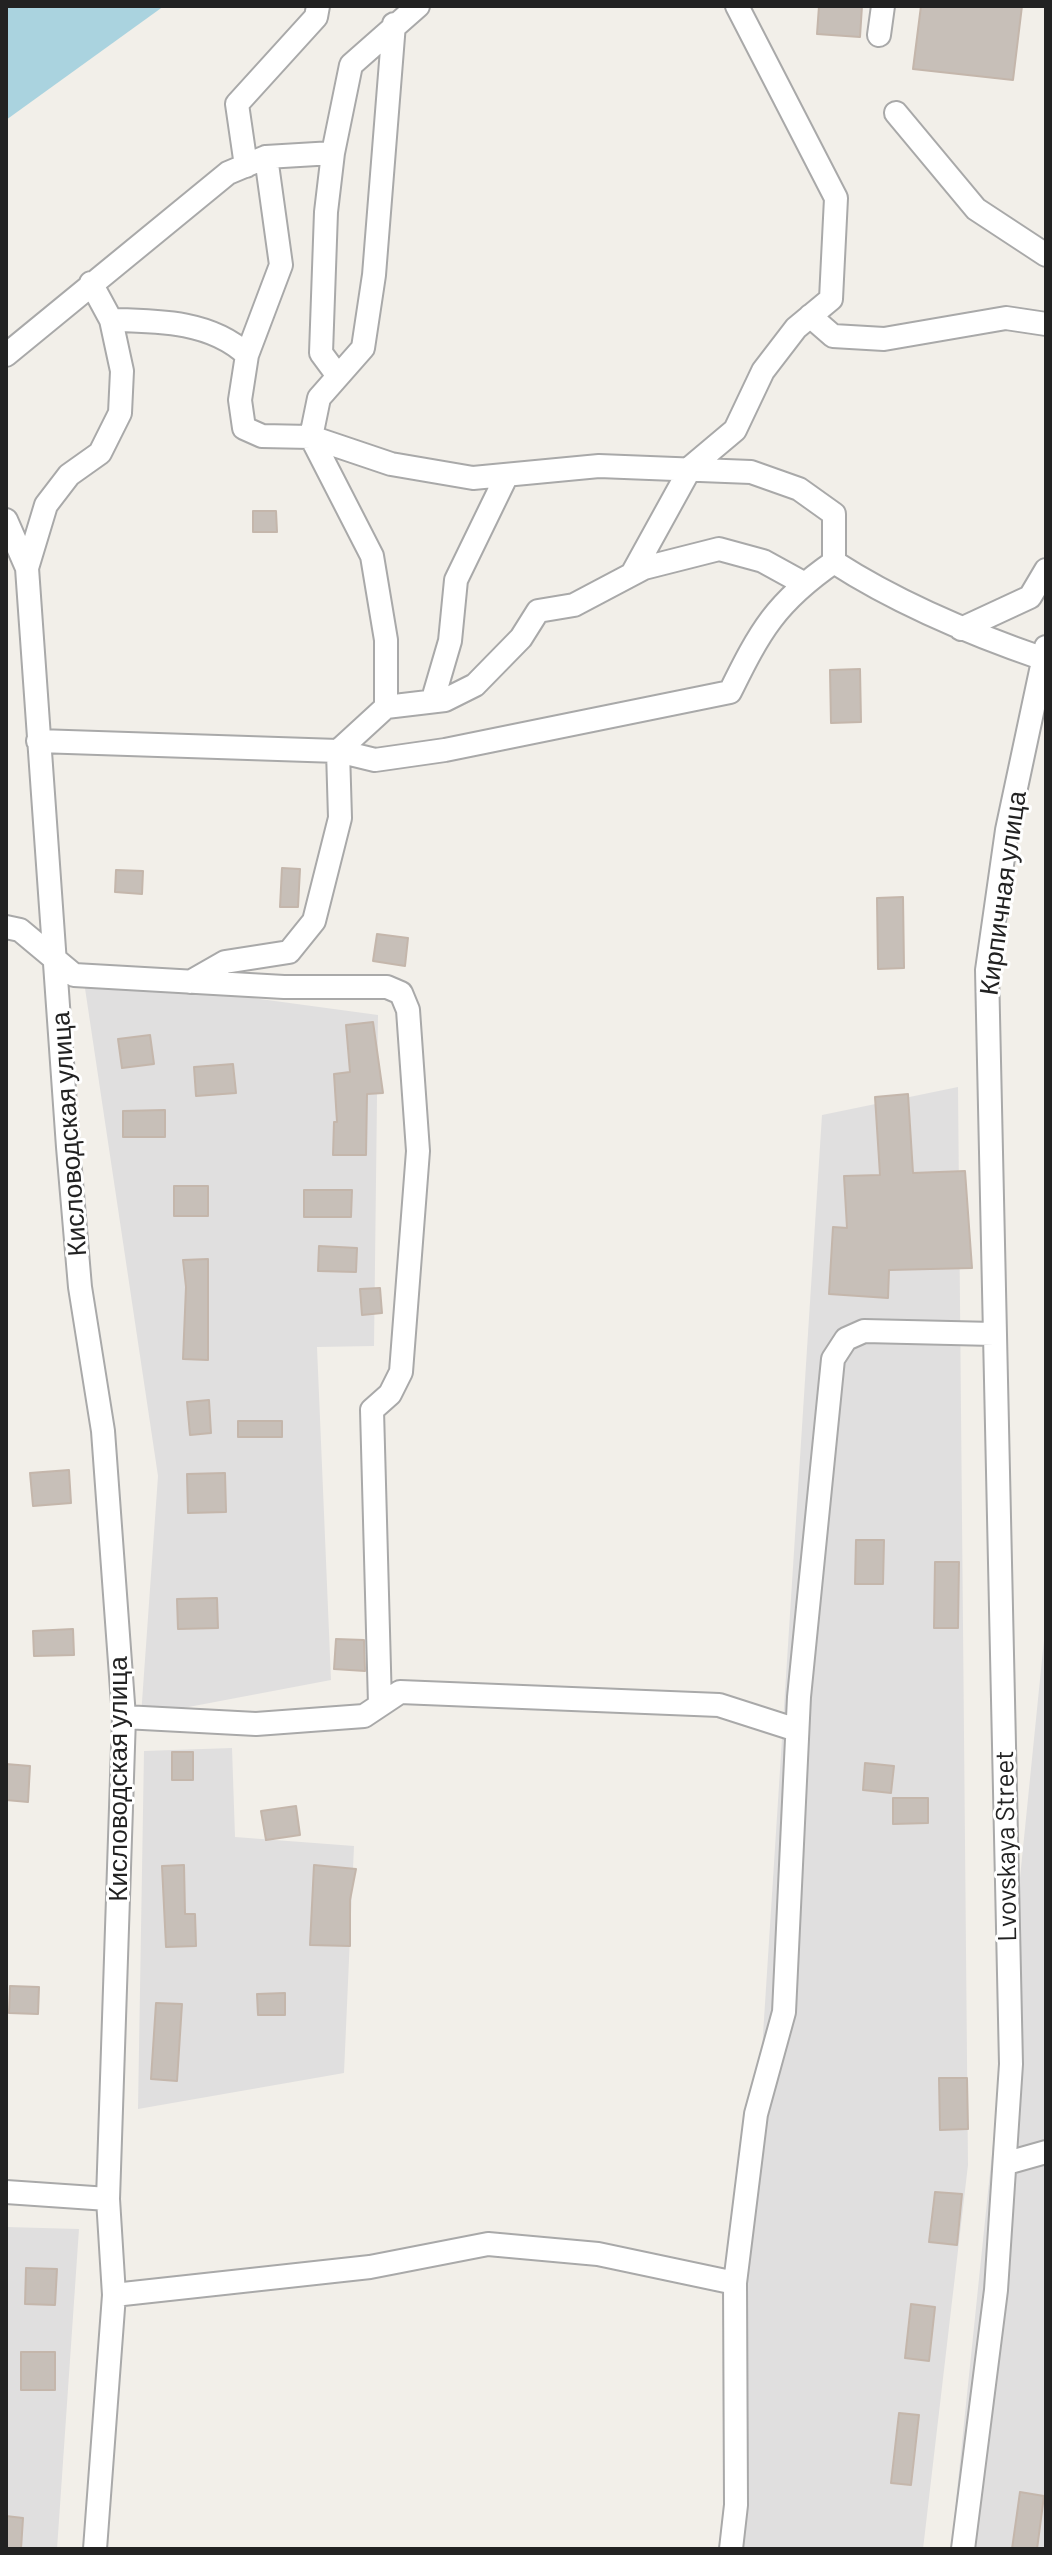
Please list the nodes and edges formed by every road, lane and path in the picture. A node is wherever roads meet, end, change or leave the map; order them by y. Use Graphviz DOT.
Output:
graph roads {
  1 [pos="318,6"];
  2 [pos="418,6"];
  3 [pos="737,6"];
  4 [pos="883,6"];
  5 [pos="394,24"];
  6 [pos="879,35"];
  7 [pos="896,113"];
  8 [pos="333,153"];
  9 [pos="256,161"];
  10 [pos="1046,255"];
  11 [pos="91,283"];
  12 [pos="810,316"];
  13 [pos="111,320"];
  14 [pos="1046,324"];
  15 [pos="6,355"];
  16 [pos="247,355"];
  17 [pos="338,376"];
  18 [pos="311,437"];
  19 [pos="691,467"];
  20 [pos="507,475"];
  21 [pos="6,520"];
  22 [pos="834,562"];
  23 [pos="27,568"];
  24 [pos="1046,570"];
  25 [pos="632,574"];
  26 [pos="803,583"];
  27 [pos="961,629"];
  28 [pos="1045,653"];
  29 [pos="433,699"];
  30 [pos="386,707"];
  31 [pos="38,741"];
  32 [pos="338,751"];
  33 [pos="6,927"];
  34 [pos="57,964"];
  35 [pos="190,982"];
  36 [pos="990,1141"];
  37 [pos="994,1334"];
  38 [pos="380,1705"];
  39 [pos="124,1717"];
  40 [pos="797,1730"];
  41 [pos="1046,2152"];
  42 [pos="1007,2163"];
  43 [pos="6,2192"];
  44 [pos="108,2199"];
  45 [pos="735,2283"];
  46 [pos="114,2295"];
  47 [pos="95,2549"];
  48 [pos="731,2549"];
  49 [pos="963,2549"];
  1 -- 9 [label="street"];
  2 -- 5 [label="street"];
  3 -- 12 [label="street"];
  4 -- 6 [label="street"];
  5 -- 8 [label="street"];
  5 -- 17 [label="street"];
  7 -- 10 [label="street"];
  8 -- 9 [label="street"];
  8 -- 17 [label="street"];
  9 -- 11 [label="street"];
  9 -- 16 [label="street"];
  11 -- 13 [label="street"];
  11 -- 15 [label="street"];
  12 -- 14 [label="street"];
  12 -- 19 [label="street"];
  13 -- 16 [label="street"];
  13 -- 23 [label="street"];
  16 -- 18 [label="street"];
  17 -- 18 [label="street"];
  18 -- 20 [label="street"];
  18 -- 30 [label="street"];
  19 -- 20 [label="street"];
  19 -- 22 [label="street"];
  19 -- 25 [label="street"];
  20 -- 29 [label="street"];
  21 -- 23 [label="street"];
  22 -- 26 [label="street"];
  22 -- 27 [label="street"];
  23 -- 31 [label="street, Кисловодская улица"];
  24 -- 27 [label="street"];
  25 -- 26 [label="street"];
  25 -- 29 [label="street"];
  26 -- 32 [label="street"];
  27 -- 28 [label="street"];
  28 -- 36 [label="street, Кирпичная улица"];
  29 -- 30 [label="street"];
  30 -- 32 [label="street"];
  31 -- 32 [label="street"];
  31 -- 34 [label="street, Кисловодская улица"];
  32 -- 35 [label="street"];
  33 -- 34 [label="street"];
  34 -- 35 [label="street"];
  34 -- 39 [label="street, Кисловодская улица"];
  35 -- 38 [label="street"];
  36 -- 37 [label="street, Lvovskaya Street"];
  37 -- 40 [label="street"];
  37 -- 42 [label="street, Lvovskaya Street"];
  38 -- 39 [label="street"];
  38 -- 40 [label="street"];
  39 -- 44 [label="street, Кисловодская улица"];
  40 -- 45 [label="street"];
  41 -- 42 [label="street"];
  42 -- 49 [label="street, Lvovskaya Street"];
  43 -- 44 [label="street"];
  44 -- 46 [label="street, Кисловодская улица"];
  45 -- 46 [label="street"];
  45 -- 48 [label="street"];
  46 -- 47 [label="street, Кисловодская улица"];
}
